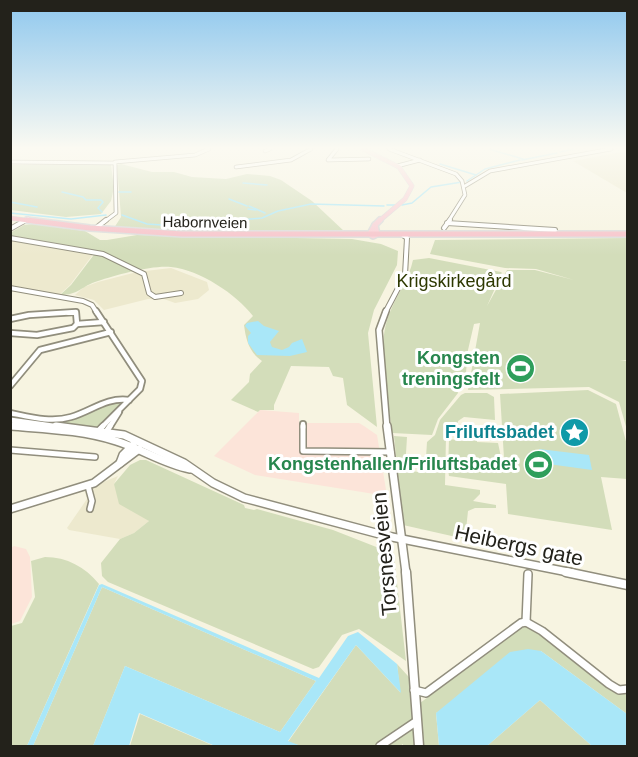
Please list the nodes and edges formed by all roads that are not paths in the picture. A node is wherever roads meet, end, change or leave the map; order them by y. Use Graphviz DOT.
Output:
graph roads {
  1 [pos="115,184"];
  2 [pos="411,184"];
  3 [pos="468,184"];
  4 [pos="465,186"];
  5 [pos="10,217"];
  6 [pos="26,220"];
  7 [pos="447,223"];
  8 [pos="96,228"];
  9 [pos="444,228"];
  10 [pos="10,229"];
  11 [pos="555,230"];
  12 [pos="627,234"];
  13 [pos="373,235"];
  14 [pos="403,236"];
  15 [pos="10,238"];
  16 [pos="10,288"];
  17 [pos="181,293"];
  18 [pos="10,319"];
  19 [pos="105,322"];
  20 [pos="77,324"];
  21 [pos="111,332"];
  22 [pos="10,333"];
  23 [pos="10,386"];
  24 [pos="129,400"];
  25 [pos="120,410"];
  26 [pos="10,413"];
  27 [pos="10,420"];
  28 [pos="303,424"];
  29 [pos="10,426"];
  30 [pos="106,431"];
  31 [pos="98,434"];
  32 [pos="138,441"];
  33 [pos="132,447"];
  34 [pos="142,447"];
  35 [pos="10,450"];
  36 [pos="391,452"];
  37 [pos="95,457"];
  38 [pos="120,463"];
  39 [pos="190,469"];
  40 [pos="88,486"];
  41 [pos="10,509"];
  42 [pos="90,509"];
  43 [pos="403,538"];
  44 [pos="528,574"];
  45 [pos="627,585"];
  46 [pos="526,622"];
  47 [pos="627,689"];
  48 [pos="414,690"];
  49 [pos="417,721"];
  50 [pos="380,747"];
  51 [pos="419,747"];
  1 -- 8 [label="street"];
  2 -- 13 [label="main road"];
  3 -- 4 [label="street"];
  4 -- 7 [label="street"];
  5 -- 6 [label="highway, Habornveien"];
  6 -- 8 [label="highway, Habornveien"];
  6 -- 10 [label="street"];
  7 -- 9 [label="street"];
  7 -- 11 [label="street"];
  8 -- 13 [label="highway, Habornveien"];
  12 -- 14 [label="highway, Habornveien"];
  13 -- 14 [label="highway, Habornveien"];
  14 -- 36 [label="street, Torsnesveien"];
  15 -- 17 [label="street"];
  16 -- 19 [label="street"];
  18 -- 20 [label="street"];
  19 -- 20 [label="street"];
  19 -- 21 [label="street"];
  20 -- 22 [label="street"];
  21 -- 23 [label="street"];
  21 -- 24 [label="street"];
  24 -- 25 [label="street"];
  24 -- 26 [label="street"];
  25 -- 30 [label="street"];
  25 -- 31 [label="street"];
  27 -- 31 [label="street"];
  28 -- 36 [label="street"];
  29 -- 31 [label="street"];
  30 -- 31 [label="street"];
  30 -- 32 [label="street"];
  31 -- 33 [label="street"];
  32 -- 33 [label="street"];
  32 -- 34 [label="street"];
  33 -- 34 [label="street"];
  33 -- 38 [label="street"];
  34 -- 38 [label="street"];
  34 -- 39 [label="street"];
  35 -- 37 [label="street"];
  36 -- 43 [label="street, Torsnesveien"];
  38 -- 40 [label="street"];
  39 -- 43 [label="street"];
  40 -- 41 [label="street"];
  40 -- 42 [label="street"];
  43 -- 45 [label="street, Heibergs gate"];
  43 -- 48 [label="street, Torsnesveien"];
  44 -- 46 [label="street"];
  46 -- 47 [label="street"];
  46 -- 48 [label="street"];
  48 -- 49 [label="street, Torsnesveien"];
  49 -- 50 [label="street"];
  49 -- 51 [label="street, Torsnesveien"];
}
